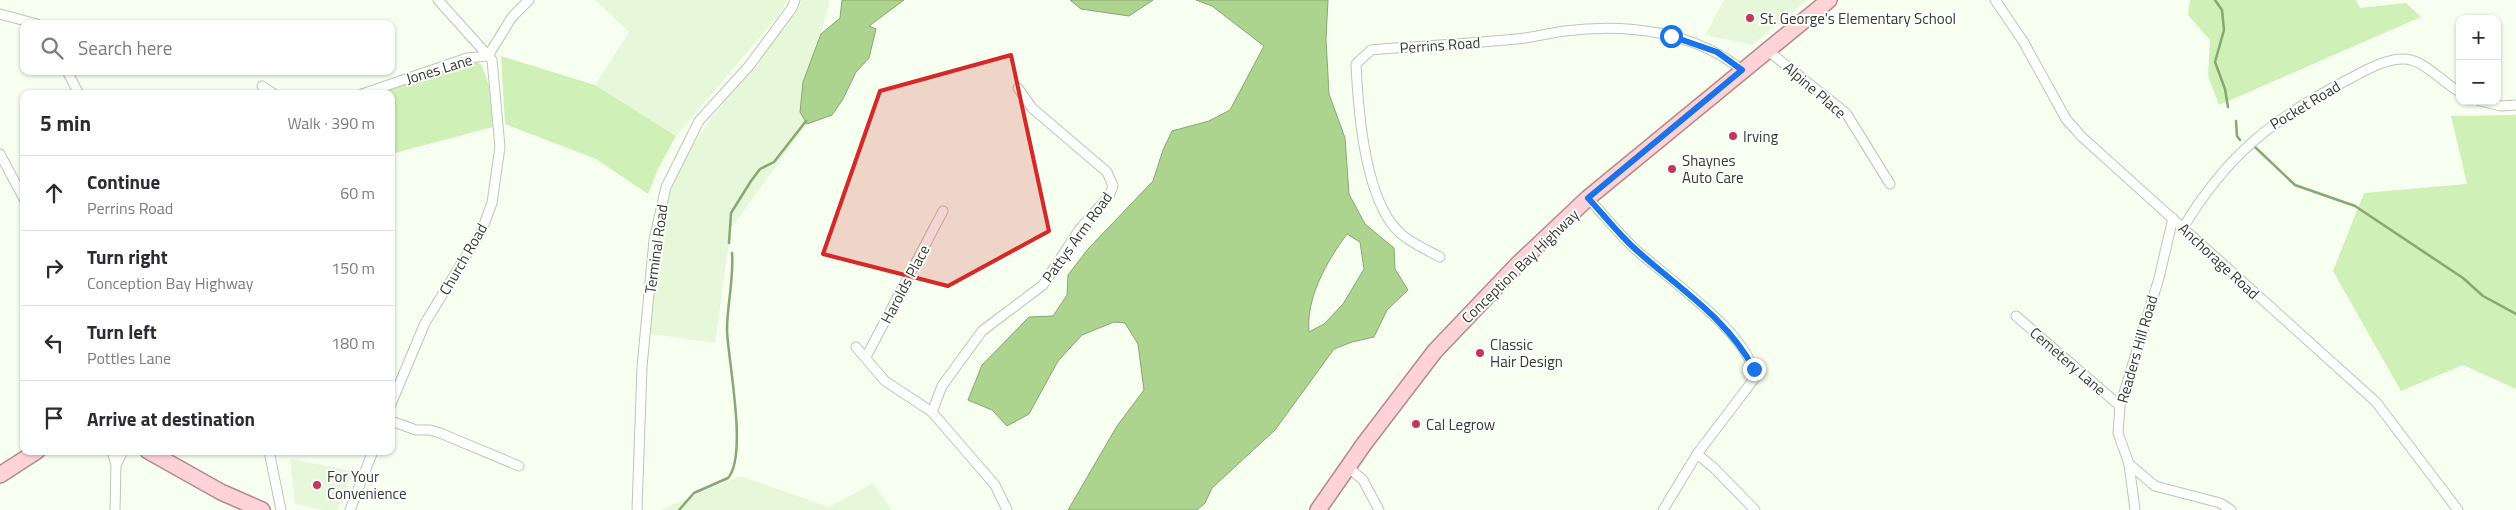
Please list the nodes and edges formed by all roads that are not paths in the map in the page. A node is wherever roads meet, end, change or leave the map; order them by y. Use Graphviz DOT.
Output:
graph roads {
  1 [pos="438,0"];
  2 [pos="529,0"];
  3 [pos="795,0"];
  4 [pos="1829,0"];
  5 [pos="1995,0"];
  6 [pos="0,14"];
  7 [pos="22,20"];
  8 [pos="1767,50"];
  9 [pos="488,56"];
  10 [pos="1742,70"];
  11 [pos="69,75"];
  12 [pos="262,86"];
  13 [pos="1018,88"];
  14 [pos="2456,89"];
  15 [pos="77,90"];
  16 [pos="268,90"];
  17 [pos="374,90"];
  18 [pos="2497,105"];
  19 [pos="2516,105"];
  20 [pos="0,154"];
  21 [pos="20,184"];
  22 [pos="1890,184"];
  23 [pos="1588,198"];
  24 [pos="943,211"];
  25 [pos="2172,218"];
  26 [pos="2183,228"];
  27 [pos="1440,257"];
  28 [pos="2016,316"];
  29 [pos="856,346"];
  30 [pos="866,357"];
  31 [pos="395,394"];
  32 [pos="2120,406"];
  33 [pos="932,412"];
  34 [pos="395,422"];
  35 [pos="1697,454"];
  36 [pos="30,455"];
  37 [pos="113,455"];
  38 [pos="121,455"];
  39 [pos="155,455"];
  40 [pos="270,455"];
  41 [pos="371,455"];
  42 [pos="2129,464"];
  43 [pos="116,465"];
  44 [pos="519,466"];
  45 [pos="1349,468"];
  46 [pos="0,475"];
  47 [pos="115,510"];
  48 [pos="262,510"];
  49 [pos="281,510"];
  50 [pos="350,510"];
  51 [pos="637,510"];
  52 [pos="1007,510"];
  53 [pos="1318,510"];
  54 [pos="1379,510"];
  55 [pos="1663,510"];
  56 [pos="1755,510"];
  57 [pos="2135,510"];
  58 [pos="2231,510"];
  59 [pos="2458,510"];
  1 -- 9 [label="street"];
  2 -- 9 [label="street"];
  3 -- 51 [label="street, Terminal Road"];
  4 -- 8 [label="main road, Conception Bay Highway"];
  5 -- 25 [label="street, Anchorage Road"];
  6 -- 7 [label="street"];
  8 -- 10 [label="main road, Conception Bay Highway"];
  8 -- 22 [label="street, Alpine Place"];
  9 -- 17 [label="street, Jones Lane"];
  9 -- 31 [label="street, Church Road"];
  10 -- 23 [label="main road, Conception Bay Highway"];
  10 -- 27 [label="street, Perrins Road"];
  11 -- 15 [label="street"];
  12 -- 16 [label="street"];
  13 -- 33 [label="street, Pattys Arm Road"];
  14 -- 26 [label="street, Pocket Road"];
  18 -- 19 [label="street"];
  20 -- 21 [label="street"];
  23 -- 35 [label="street"];
  23 -- 45 [label="main road, Conception Bay Highway"];
  24 -- 30 [label="street, Harolds Place"];
  25 -- 26 [label="street, Anchorage Road"];
  25 -- 32 [label="street, Readers Hill Road"];
  26 -- 59 [label="street, Anchorage Road"];
  28 -- 32 [label="street, Cemetery Lane"];
  29 -- 30 [label="street"];
  30 -- 33 [label="street"];
  32 -- 42 [label="street, Readers Hill Road"];
  33 -- 52 [label="street"];
  34 -- 44 [label="street"];
  35 -- 55 [label="street"];
  35 -- 56 [label="street"];
  36 -- 46 [label="main road"];
  37 -- 43 [label="street"];
  38 -- 43 [label="street"];
  39 -- 48 [label="main road"];
  40 -- 49 [label="street"];
  41 -- 50 [label="street"];
  42 -- 57 [label="street, Readers Hill Road"];
  42 -- 58 [label="street"];
  43 -- 47 [label="street"];
  45 -- 53 [label="main road, Conception Bay Highway"];
  45 -- 54 [label="street"];
}
